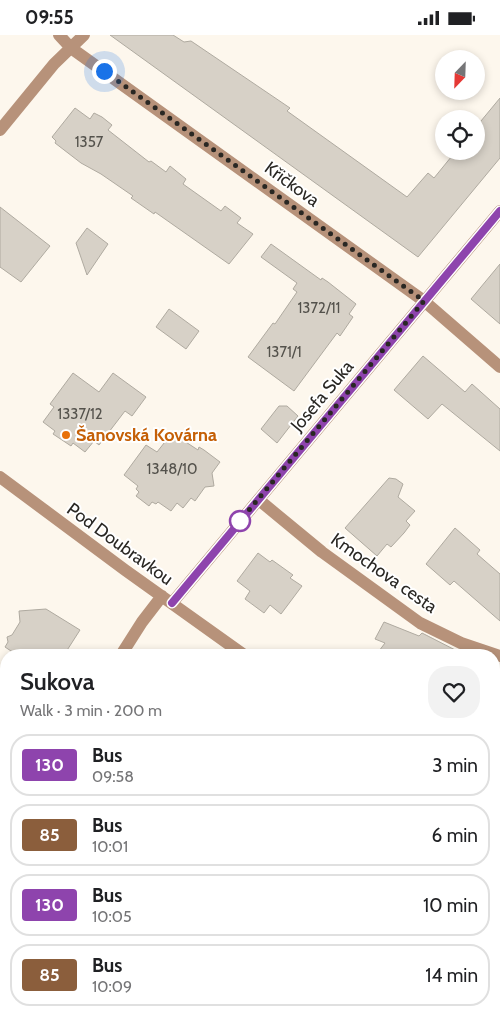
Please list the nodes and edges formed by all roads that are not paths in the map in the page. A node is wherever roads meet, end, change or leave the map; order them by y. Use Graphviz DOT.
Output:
graph roads {
  1 [pos="59,35"];
  2 [pos="84,35"];
  3 [pos="72,48"];
  4 [pos="0,130"];
  5 [pos="500,211"];
  6 [pos="424,301"];
  7 [pos="500,367"];
  8 [pos="0,477"];
  9 [pos="259,500"];
  10 [pos="167,600"];
  11 [pos="125,649"];
  12 [pos="236,649"];
  13 [pos="479,649"];
  1 -- 3 [label="street, Křičkova"];
  2 -- 3 [label="street"];
  3 -- 4 [label="street"];
  3 -- 6 [label="street, Křičkova"];
  5 -- 6 [label="street, Josefa Suka"];
  6 -- 7 [label="street, Křičkova"];
  6 -- 9 [label="street, Josefa Suka"];
  8 -- 10 [label="street, Pod Doubravkou"];
  9 -- 10 [label="street, Josefa Suka"];
  9 -- 13 [label="street, Kmochova cesta"];
  10 -- 11 [label="street, Josefa Suka"];
  10 -- 12 [label="street, Pod Doubravkou"];
}
